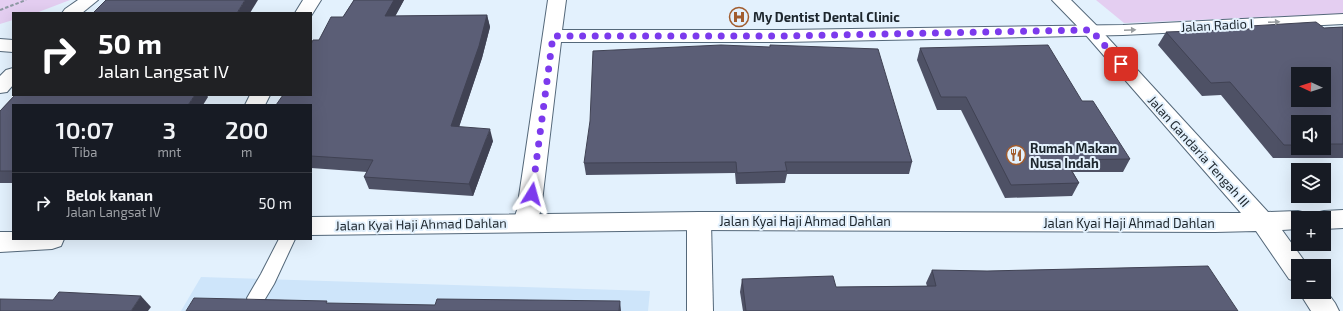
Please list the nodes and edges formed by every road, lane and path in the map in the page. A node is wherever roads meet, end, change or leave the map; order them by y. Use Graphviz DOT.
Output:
graph roads {
  1 [pos="26,0"];
  2 [pos="89,0"];
  3 [pos="312,0"];
  4 [pos="557,0"];
  5 [pos="1062,0"];
  6 [pos="0,10"];
  7 [pos="72,12"];
  8 [pos="305,12"];
  9 [pos="1343,19"];
  10 [pos="1091,30"];
  11 [pos="553,36"];
  12 [pos="0,45"];
  13 [pos="12,46"];
  14 [pos="12,75"];
  15 [pos="0,87"];
  16 [pos="1343,219"];
  17 [pos="1291,220"];
  18 [pos="1331,220"];
  19 [pos="698,221"];
  20 [pos="1262,221"];
  21 [pos="525,222"];
  22 [pos="312,226"];
  23 [pos="35,240"];
  24 [pos="286,240"];
  25 [pos="0,242"];
  26 [pos="1291,262"];
  27 [pos="1317,299"];
  28 [pos="285,310"];
  29 [pos="700,311"];
  30 [pos="1326,311"];
  1 -- 6 [label="path"];
  2 -- 7 [label="street"];
  3 -- 8 [label="street"];
  4 -- 11 [label="street"];
  5 -- 10 [label="street, Jalan Gandaria Tengah III"];
  10 -- 9 [label="street, Jalan Radio I, one-way"];
  10 -- 11 [label="street, Jalan Radio I"];
  10 -- 20 [label="street, Jalan Gandaria Tengah III"];
  11 -- 21 [label="street"];
  12 -- 13 [label="street"];
  14 -- 15 [label="street"];
  16 -- 18 [label="street"];
  17 -- 20 [label="street, Jalan Kyai Haji Ahmad Dahlan"];
  19 -- 20 [label="street, Jalan Kyai Haji Ahmad Dahlan"];
  19 -- 21 [label="street, Jalan Kyai Haji Ahmad Dahlan"];
  19 -- 29 [label="street"];
  20 -- 26 [label="street, Jalan Gandaria Tengah III"];
  21 -- 22 [label="street, Jalan Kyai Haji Ahmad Dahlan"];
  23 -- 25 [label="street"];
  24 -- 28 [label="lane"];
  27 -- 30 [label="street"];
}
